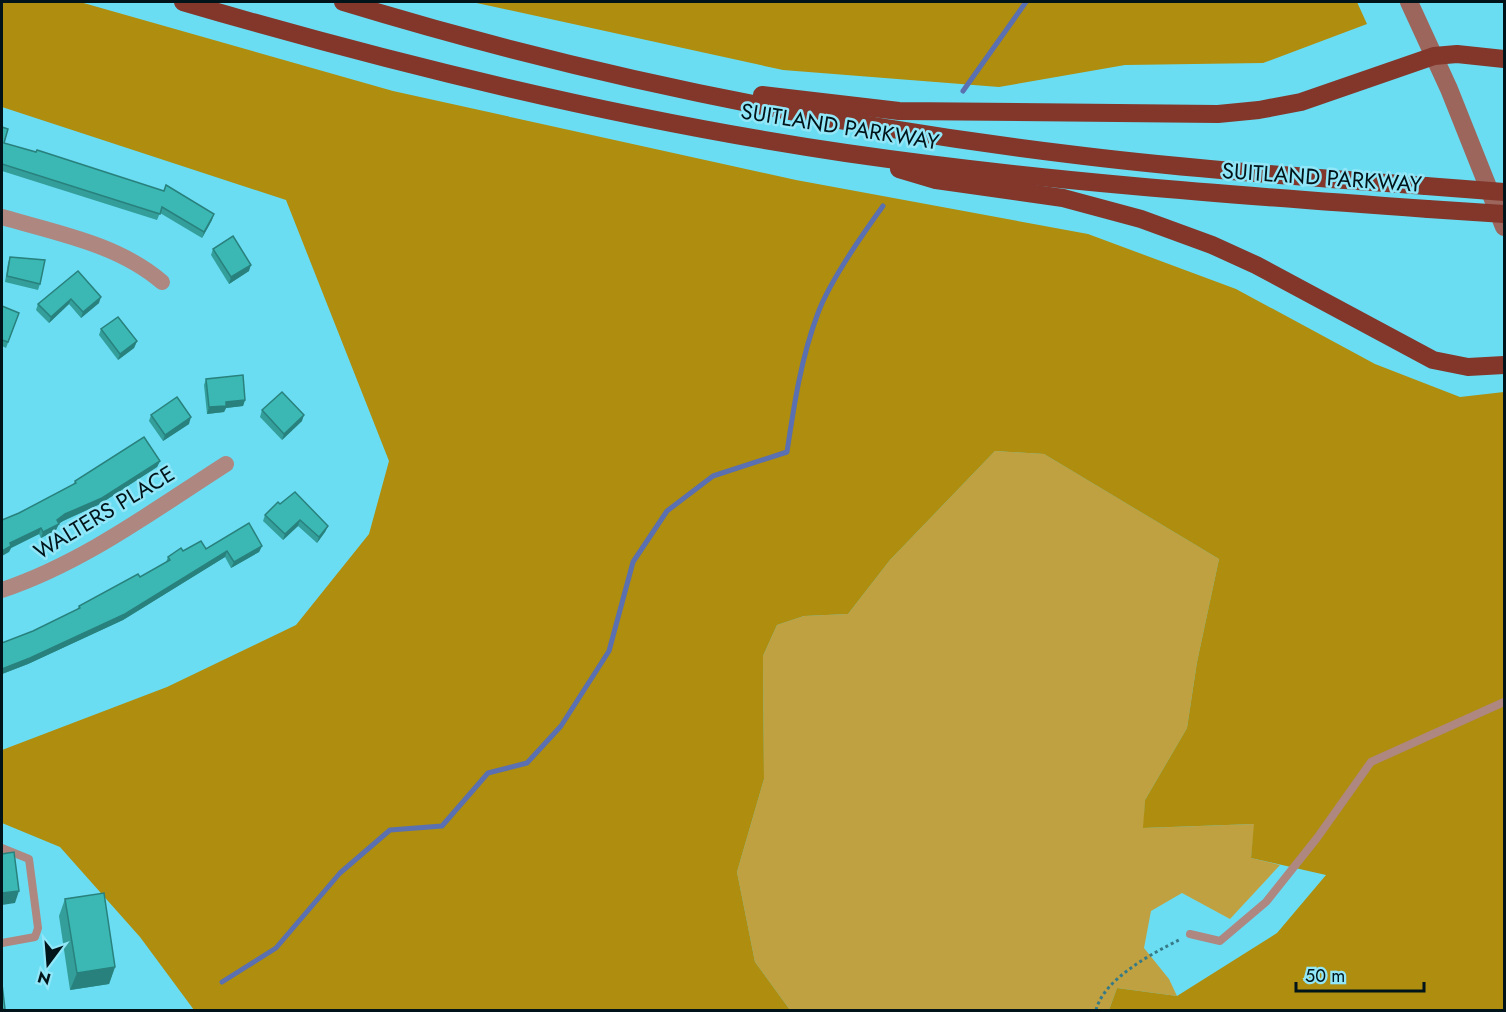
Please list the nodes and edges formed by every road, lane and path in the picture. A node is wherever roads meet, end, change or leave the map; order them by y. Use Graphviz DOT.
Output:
graph roads {
  1 [pos="183,2"];
  2 [pos="343,2"];
  3 [pos="1409,2"];
  4 [pos="1434,56"];
  5 [pos="1504,58"];
  6 [pos="691,91"];
  7 [pos="843,152"];
  8 [pos="1504,192"];
  9 [pos="1504,214"];
  10 [pos="2,217"];
  11 [pos="1504,227"];
  12 [pos="162,282"];
  13 [pos="1504,365"];
  14 [pos="226,464"];
  15 [pos="2,590"];
  16 [pos="1504,702"];
  17 [pos="2,848"];
  18 [pos="1190,934"];
  19 [pos="2,943"];
  20 [pos="1096,1011"];
  1 -- 7 [label="highway, SUITLAND PARKWAY"];
  2 -- 6 [label="highway, SUITLAND PARKWAY"];
  3 -- 4 [label="main road"];
  4 -- 5 [label="highway"];
  4 -- 6 [label="highway"];
  4 -- 11 [label="main road"];
  6 -- 8 [label="highway, SUITLAND PARKWAY, bridge"];
  7 -- 9 [label="highway, SUITLAND PARKWAY, bridge"];
  7 -- 13 [label="highway"];
  10 -- 12 [label="street"];
  14 -- 15 [label="street, WALTERS PLACE"];
  16 -- 18 [label="lane"];
  17 -- 19 [label="lane"];
  18 -- 20 [label="path"];
}
